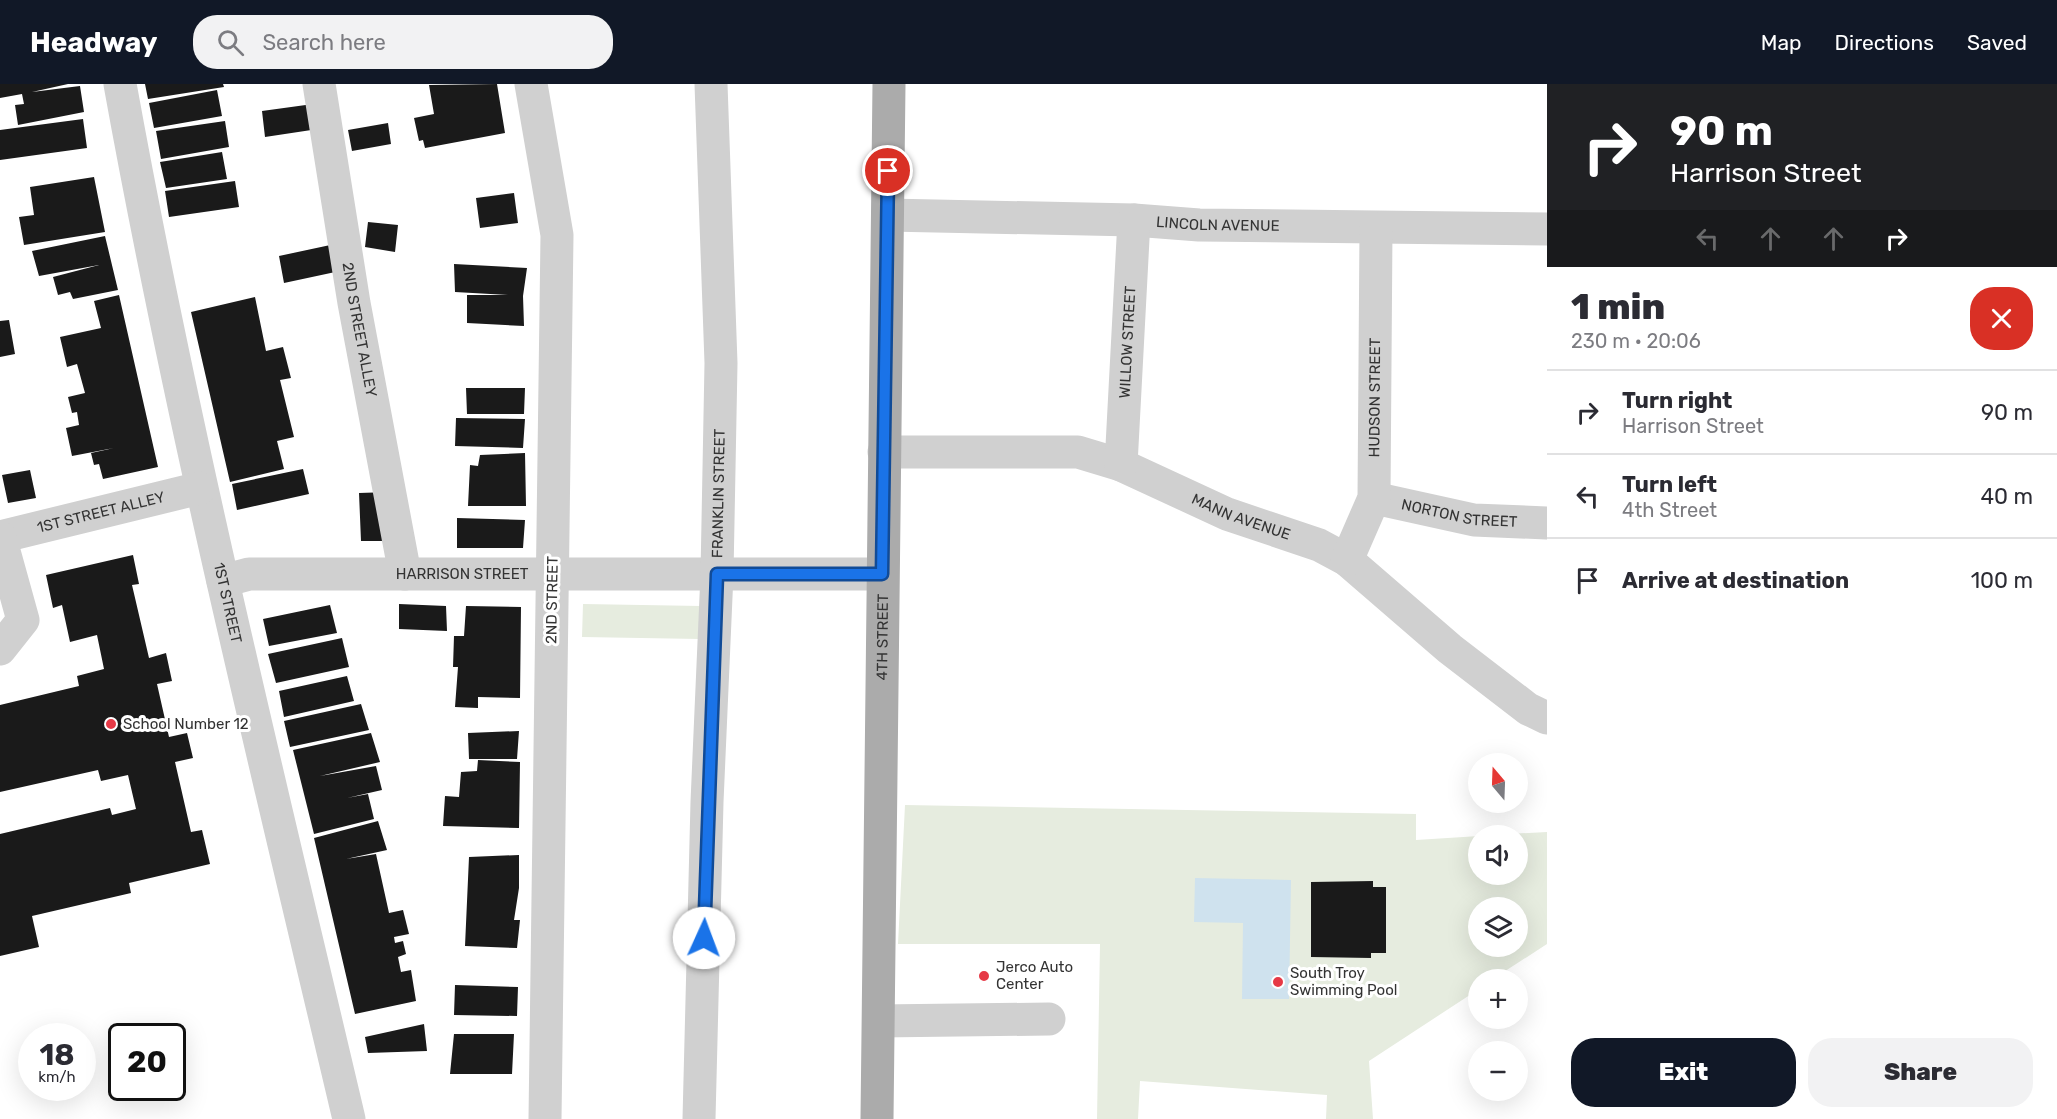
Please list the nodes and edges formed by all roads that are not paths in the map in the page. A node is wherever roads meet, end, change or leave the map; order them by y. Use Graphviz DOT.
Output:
graph roads {
  1 [pos="120,84"];
  2 [pos="319,84"];
  3 [pos="531,84"];
  4 [pos="711,84"];
  5 [pos="889,84"];
  6 [pos="888,215"];
  7 [pos="1134,220"];
  8 [pos="1376,229"];
  9 [pos="1547,230"];
  10 [pos="884,452"];
  11 [pos="1121,465"];
  12 [pos="200,488"];
  13 [pos="1374,498"];
  14 [pos="1547,523"];
  15 [pos="0,537"];
  16 [pos="1347,560"];
  17 [pos="405,574"];
  18 [pos="553,574"];
  19 [pos="717,574"];
  20 [pos="882,574"];
  21 [pos="223,581"];
  22 [pos="0,649"];
  23 [pos="1547,718"];
  24 [pos="1049,1019"];
  25 [pos="879,1021"];
  26 [pos="349,1119"];
  27 [pos="545,1119"];
  28 [pos="699,1119"];
  29 [pos="877,1119"];
  1 -- 12 [label="street, 1ST STREET"];
  2 -- 17 [label="street, 2ND STREET ALLEY"];
  3 -- 18 [label="street, 2ND STREET"];
  4 -- 19 [label="street, FRANKLIN STREET"];
  5 -- 6 [label="main road, 4TH STREET"];
  6 -- 7 [label="street, LINCOLN AVENUE"];
  6 -- 10 [label="main road, 4TH STREET"];
  7 -- 8 [label="street, LINCOLN AVENUE"];
  7 -- 11 [label="street, WILLOW STREET"];
  8 -- 9 [label="street, LINCOLN AVENUE"];
  8 -- 13 [label="street, HUDSON STREET"];
  10 -- 11 [label="street, MANN AVENUE"];
  10 -- 20 [label="main road, 4TH STREET"];
  11 -- 16 [label="street, MANN AVENUE"];
  12 -- 15 [label="street, 1ST STREET ALLEY"];
  12 -- 21 [label="street, 1ST STREET"];
  13 -- 14 [label="street, NORTON STREET"];
  13 -- 16 [label="street, HUDSON STREET"];
  15 -- 22 [label="street"];
  16 -- 23 [label="street, MANN AVENUE"];
  17 -- 18 [label="street, HARRISON STREET"];
  17 -- 21 [label="street, HARRISON STREET"];
  18 -- 19 [label="street, HARRISON STREET"];
  18 -- 27 [label="street, 2ND STREET"];
  19 -- 20 [label="street, HARRISON STREET"];
  19 -- 28 [label="street, FRANKLIN STREET"];
  20 -- 25 [label="main road, 4TH STREET"];
  21 -- 26 [label="street, 1ST STREET"];
  24 -- 25 [label="street"];
  25 -- 29 [label="main road, 4TH STREET"];
}
